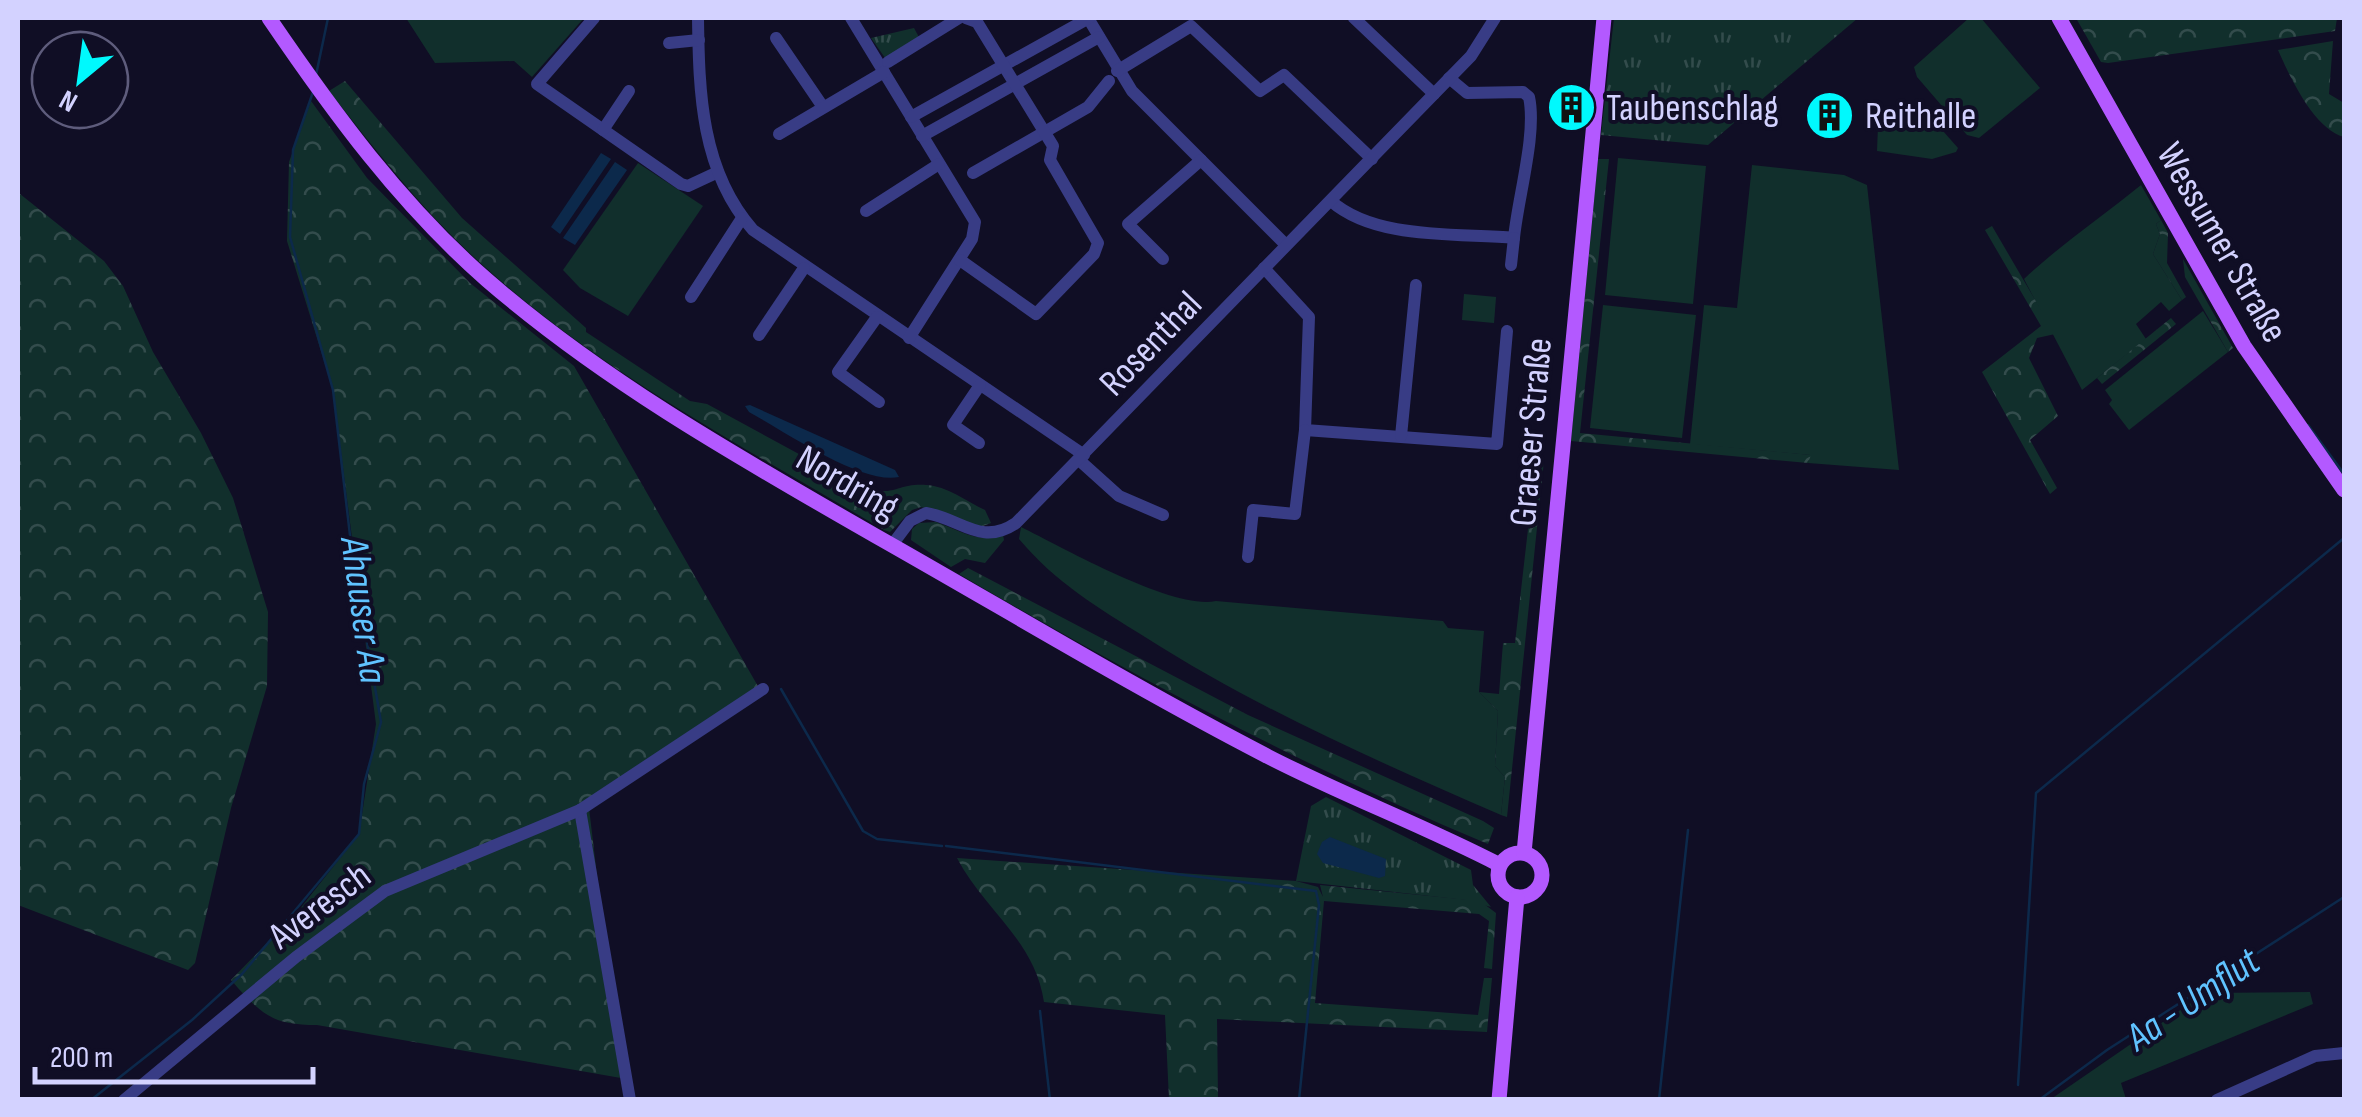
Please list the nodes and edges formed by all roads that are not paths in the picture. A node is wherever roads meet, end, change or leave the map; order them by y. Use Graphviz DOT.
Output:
graph roads {
  1 [pos="269,18"];
  2 [pos="594,18"];
  3 [pos="698,18"];
  4 [pos="852,18"];
  5 [pos="962,18"];
  6 [pos="1089,18"];
  7 [pos="1354,18"];
  8 [pos="1495,18"];
  9 [pos="1604,18"];
  10 [pos="2059,18"];
  11 [pos="776,38"];
  12 [pos="1099,38"];
  13 [pos="698,40"];
  14 [pos="669,43"];
  15 [pos="1004,66"];
  16 [pos="886,67"];
  17 [pos="1113,76"];
  18 [pos="1449,78"];
  19 [pos="1014,84"];
  20 [pos="629,91"];
  21 [pos="1434,94"];
  22 [pos="823,107"];
  23 [pos="910,117"];
  24 [pos="603,130"];
  25 [pos="1043,132"];
  26 [pos="779,134"];
  27 [pos="922,136"];
  28 [pos="1372,159"];
  29 [pos="1202,160"];
  30 [pos="939,164"];
  31 [pos="718,172"];
  32 [pos="973,173"];
  33 [pos="1331,200"];
  34 [pos="866,210"];
  35 [pos="742,218"];
  36 [pos="1514,238"];
  37 [pos="1286,245"];
  38 [pos="1163,259"];
  39 [pos="960,260"];
  40 [pos="1511,264"];
  41 [pos="804,268"];
  42 [pos="1264,268"];
  43 [pos="1416,286"];
  44 [pos="691,297"];
  45 [pos="877,316"];
  46 [pos="1507,332"];
  47 [pos="759,335"];
  48 [pos="908,338"];
  49 [pos="980,385"];
  50 [pos="880,402"];
  51 [pos="1305,430"];
  52 [pos="1401,436"];
  53 [pos="979,442"];
  54 [pos="1082,457"];
  55 [pos="2344,490"];
  56 [pos="1164,515"];
  57 [pos="892,545"];
  58 [pos="1248,557"];
  59 [pos="763,689"];
  60 [pos="580,810"];
  61 [pos="1524,852"];
  62 [pos="1500,865"];
  63 [pos="1518,897"];
  64 [pos="2344,1054"];
  65 [pos="124,1100"];
  66 [pos="630,1100"];
  67 [pos="1499,1100"];
  68 [pos="2217,1100"];
  1 -- 57 [label="main road, Nordring"];
  2 -- 24 [label="street"];
  3 -- 13 [label="street"];
  4 -- 16 [label="street"];
  5 -- 15 [label="street"];
  5 -- 16 [label="street"];
  6 -- 12 [label="street"];
  6 -- 15 [label="street"];
  7 -- 21 [label="street"];
  8 -- 18 [label="street, Rosenthal"];
  9 -- 61 [label="main road, Graeser Straße"];
  10 -- 55 [label="main road, Wessumer Straße"];
  11 -- 22 [label="street"];
  12 -- 17 [label="street"];
  12 -- 19 [label="street"];
  13 -- 14 [label="street"];
  13 -- 31 [label="street"];
  15 -- 19 [label="street"];
  15 -- 23 [label="street"];
  16 -- 22 [label="street"];
  16 -- 23 [label="street"];
  17 -- 25 [label="street"];
  17 -- 28 [label="street"];
  17 -- 29 [label="street"];
  18 -- 21 [label="street, Rosenthal"];
  18 -- 36 [label="street"];
  19 -- 25 [label="street"];
  19 -- 27 [label="street"];
  20 -- 24 [label="street"];
  21 -- 28 [label="street, Rosenthal"];
  22 -- 26 [label="street"];
  23 -- 27 [label="street"];
  24 -- 31 [label="street"];
  25 -- 32 [label="street"];
  25 -- 39 [label="street"];
  27 -- 30 [label="street"];
  28 -- 33 [label="street, Rosenthal"];
  29 -- 37 [label="street"];
  29 -- 38 [label="street"];
  30 -- 34 [label="street"];
  30 -- 39 [label="street"];
  31 -- 35 [label="street"];
  33 -- 36 [label="street"];
  33 -- 37 [label="street, Rosenthal"];
  35 -- 41 [label="street"];
  35 -- 44 [label="street"];
  36 -- 40 [label="street"];
  37 -- 42 [label="street, Rosenthal"];
  39 -- 48 [label="street"];
  41 -- 45 [label="street"];
  41 -- 47 [label="street"];
  42 -- 51 [label="street"];
  42 -- 54 [label="street, Rosenthal"];
  43 -- 52 [label="street"];
  45 -- 48 [label="street"];
  45 -- 50 [label="street"];
  46 -- 52 [label="street"];
  48 -- 49 [label="street"];
  49 -- 53 [label="street"];
  49 -- 54 [label="street"];
  51 -- 52 [label="street"];
  51 -- 58 [label="street"];
  54 -- 56 [label="street"];
  54 -- 57 [label="street, Rosenthal"];
  57 -- 62 [label="main road, Nordring"];
  59 -- 60 [label="street"];
  60 -- 65 [label="street, Averesch"];
  60 -- 66 [label="street"];
  61 -- 62 [label="main road"];
  61 -- 63 [label="main road, Graeser Straße"];
  62 -- 63 [label="main road"];
  63 -- 67 [label="main road, Graeser Straße"];
  64 -- 68 [label="street"];
}
